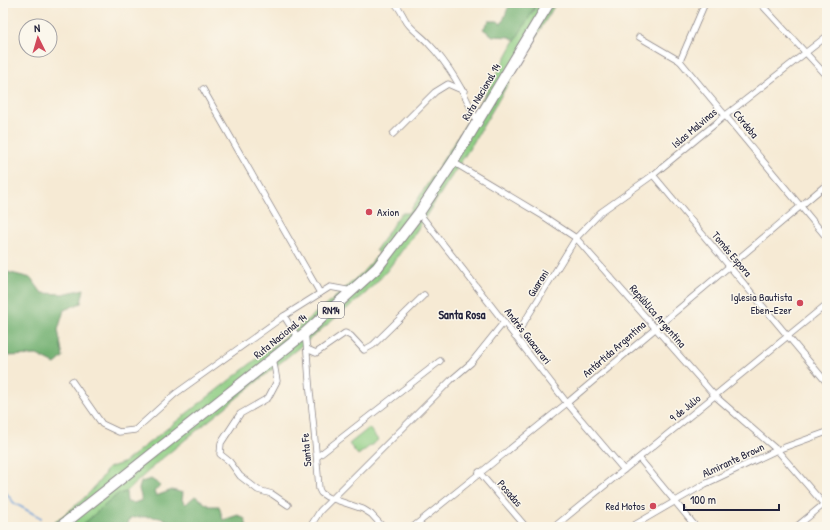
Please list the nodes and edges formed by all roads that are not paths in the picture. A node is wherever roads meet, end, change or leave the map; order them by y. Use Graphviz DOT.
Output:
graph roads {
  1 [pos="394,3"];
  2 [pos="549,3"];
  3 [pos="705,3"];
  4 [pos="760,3"];
  5 [pos="827,36"];
  6 [pos="639,37"];
  7 [pos="805,53"];
  8 [pos="680,61"];
  9 [pos="827,76"];
  10 [pos="203,88"];
  11 [pos="464,91"];
  12 [pos="726,115"];
  13 [pos="477,122"];
  14 [pos="393,134"];
  15 [pos="453,162"];
  16 [pos="654,175"];
  17 [pos="827,184"];
  18 [pos="801,206"];
  19 [pos="419,213"];
  20 [pos="576,238"];
  21 [pos="827,238"];
  22 [pos="729,266"];
  23 [pos="352,291"];
  24 [pos="320,293"];
  25 [pos="424,295"];
  26 [pos="827,304"];
  27 [pos="284,316"];
  28 [pos="504,322"];
  29 [pos="654,328"];
  30 [pos="302,335"];
  31 [pos="786,336"];
  32 [pos="515,337"];
  33 [pos="307,349"];
  34 [pos="273,357"];
  35 [pos="440,361"];
  36 [pos="72,381"];
  37 [pos="827,383"];
  38 [pos="715,396"];
  39 [pos="567,402"];
  40 [pos="827,432"];
  41 [pos="777,450"];
  42 [pos="317,457"];
  43 [pos="639,458"];
  44 [pos="624,470"];
  45 [pos="479,472"];
  46 [pos="332,499"];
  47 [pos="675,501"];
  48 [pos="288,505"];
  49 [pos="825,506"];
  50 [pos="60,527"];
  51 [pos="310,527"];
  52 [pos="383,527"];
  53 [pos="413,527"];
  54 [pos="526,527"];
  55 [pos="554,527"];
  56 [pos="631,527"];
  57 [pos="696,527"];
  58 [pos="796,527"];
  1 -- 11 [label="street"];
  2 -- 13 [label="highway, Ruta Nacional 14 / RN14"];
  3 -- 8 [label="street"];
  4 -- 7 [label="street"];
  5 -- 7 [label="street, Islas Malvinas"];
  6 -- 8 [label="street, Córdoba"];
  7 -- 9 [label="street"];
  7 -- 12 [label="street, Islas Malvinas"];
  8 -- 12 [label="street, Córdoba"];
  10 -- 24 [label="street"];
  11 -- 13 [label="street"];
  11 -- 14 [label="street"];
  12 -- 16 [label="street, Islas Malvinas"];
  12 -- 18 [label="street, Córdoba"];
  13 -- 15 [label="highway, Ruta Nacional 14 / RN14"];
  15 -- 19 [label="highway, Ruta Nacional 14 / RN14"];
  15 -- 20 [label="street, República Argentina"];
  16 -- 20 [label="street, Islas Malvinas"];
  16 -- 22 [label="street, Tomás Espora"];
  17 -- 18 [label="street, Antártida Argentina"];
  18 -- 21 [label="street, Córdoba"];
  18 -- 22 [label="street, Antártida Argentina"];
  19 -- 23 [label="highway, Ruta Nacional 14 / RN14"];
  19 -- 28 [label="street, Andrés Guacurari"];
  20 -- 29 [label="street, República Argentina"];
  20 -- 32 [label="street, Guarani"];
  22 -- 29 [label="street, Antártida Argentina"];
  22 -- 31 [label="street, Tomás Espora"];
  23 -- 24 [label="street"];
  23 -- 30 [label="highway, Ruta Nacional 14 / RN14"];
  24 -- 27 [label="street"];
  25 -- 33 [label="street"];
  26 -- 31 [label="street, 9 de Julio"];
  27 -- 30 [label="street"];
  27 -- 36 [label="street"];
  28 -- 32 [label="street, Andrés Guacurari"];
  28 -- 46 [label="street"];
  29 -- 38 [label="street, República Argentina"];
  29 -- 39 [label="street, Antártida Argentina"];
  30 -- 33 [label="street, Santa Fe"];
  30 -- 34 [label="highway, Ruta Nacional 14 / RN14"];
  31 -- 37 [label="street, Tomás Espora"];
  31 -- 38 [label="street, 9 de Julio"];
  32 -- 39 [label="street, Andrés Guacurari"];
  33 -- 42 [label="street, Santa Fe"];
  34 -- 48 [label="street"];
  34 -- 50 [label="highway, Ruta Nacional 14 / RN14"];
  35 -- 42 [label="street"];
  38 -- 41 [label="street, República Argentina"];
  38 -- 43 [label="street, 9 de Julio"];
  39 -- 44 [label="street, Andrés Guacurari"];
  39 -- 45 [label="street, Antártida Argentina"];
  40 -- 41 [label="street, Almirante Brown"];
  41 -- 47 [label="street, Almirante Brown"];
  41 -- 49 [label="street, República Argentina"];
  42 -- 46 [label="street, Santa Fe"];
  43 -- 44 [label="street, 9 de Julio"];
  43 -- 47 [label="street"];
  44 -- 55 [label="street, 9 de Julio"];
  45 -- 53 [label="street, Antártida Argentina"];
  45 -- 54 [label="street, Posadas"];
  46 -- 51 [label="street"];
  46 -- 52 [label="street, Santa Fe"];
  47 -- 56 [label="street, Almirante Brown"];
  47 -- 57 [label="street"];
  49 -- 58 [label="street"];
}
